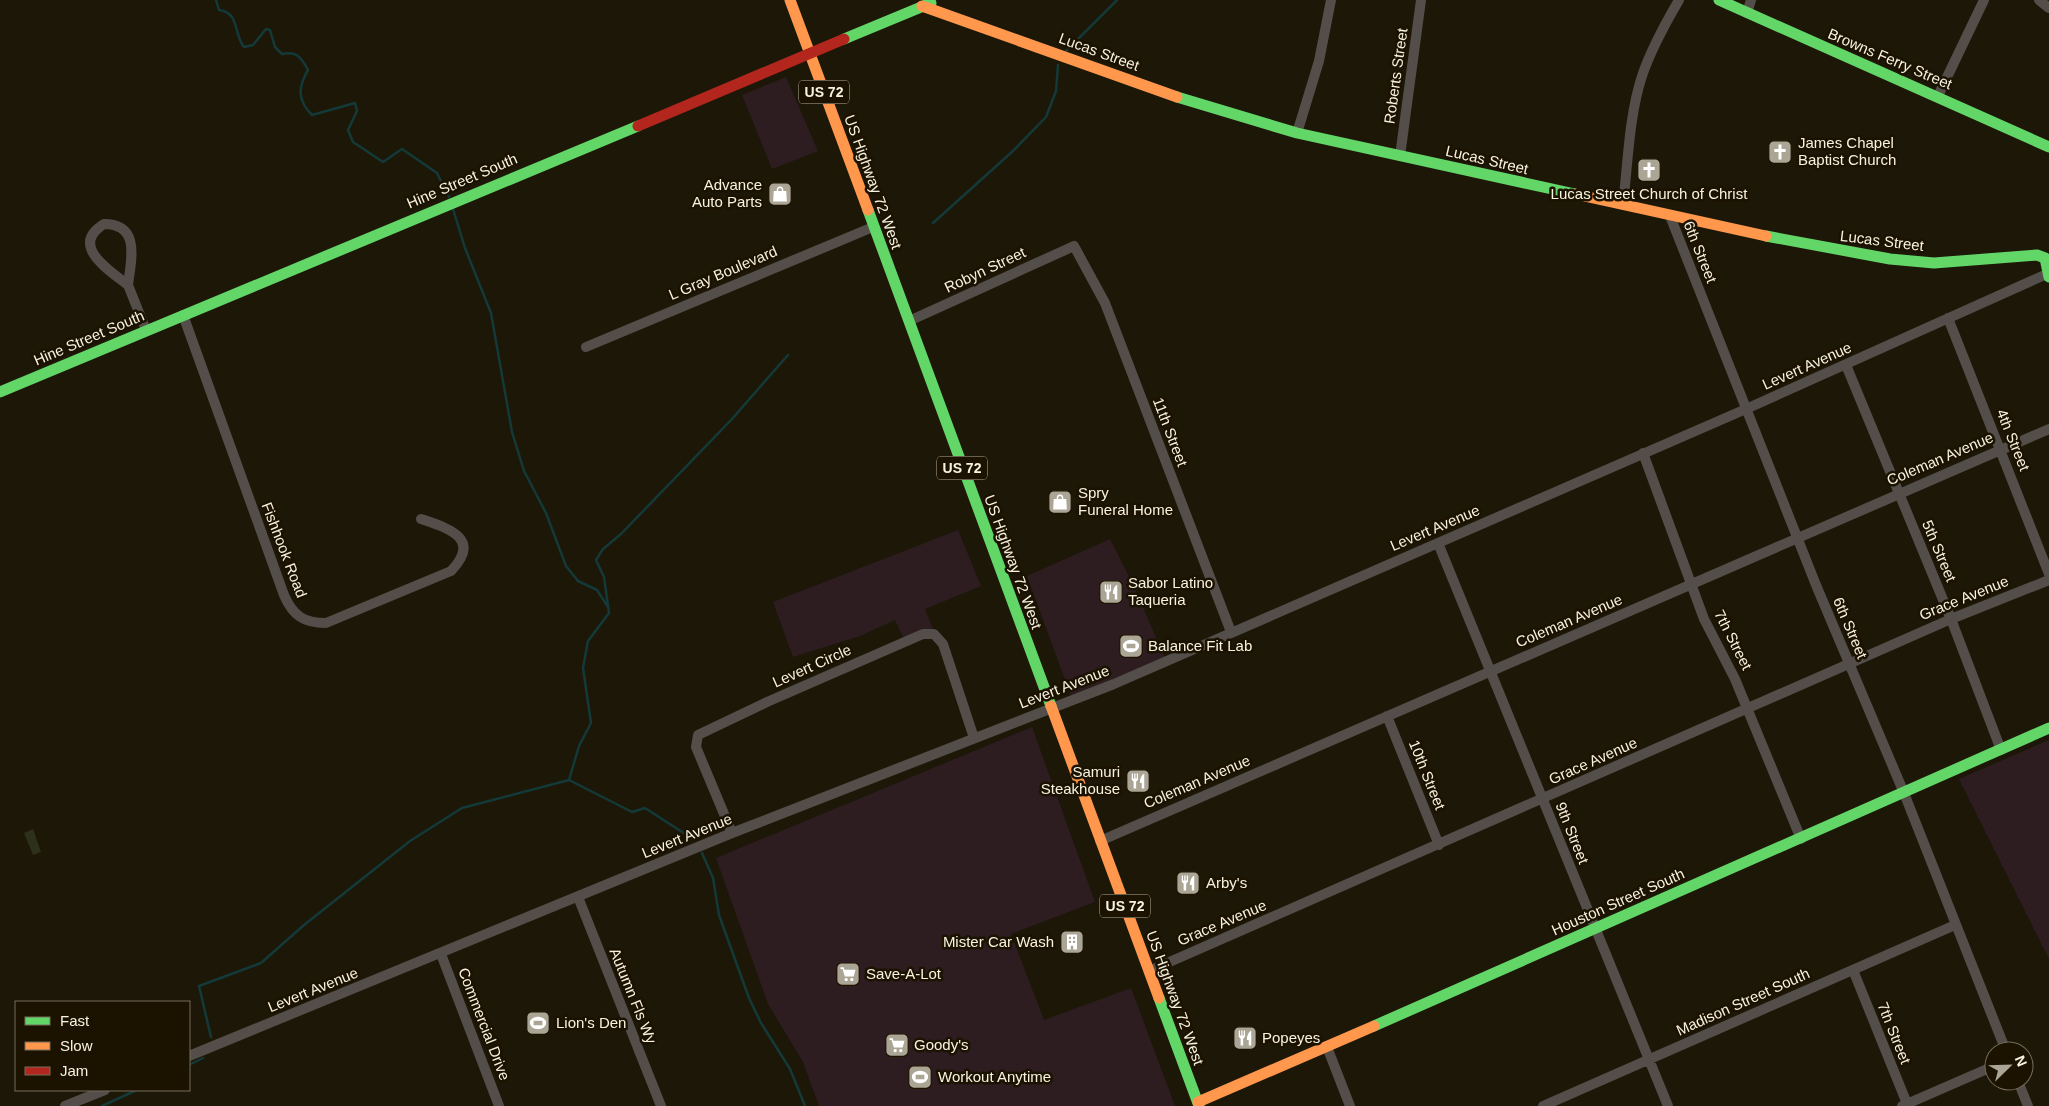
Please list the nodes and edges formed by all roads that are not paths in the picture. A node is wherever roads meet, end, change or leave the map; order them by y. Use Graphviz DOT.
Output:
graph roads {
  1 [pos="790,0"];
  2 [pos="936,0"];
  3 [pos="1331,0"];
  4 [pos="1422,0"];
  5 [pos="1679,0"];
  6 [pos="1718,0"];
  7 [pos="1751,0"];
  8 [pos="1984,0"];
  9 [pos="2039,0"];
  10 [pos="922,6"];
  11 [pos="2049,8"];
  12 [pos="1747,13"];
  13 [pos="809,53"];
  14 [pos="1938,96"];
  15 [pos="1298,133"];
  16 [pos="2049,146"];
  17 [pos="1400,156"];
  18 [pos="1622,205"];
  19 [pos="1670,216"];
  20 [pos="873,227"];
  21 [pos="1074,246"];
  22 [pos="2048,274"];
  23 [pos="128,285"];
  24 [pos="182,315"];
  25 [pos="1948,318"];
  26 [pos="908,321"];
  27 [pos="146,330"];
  28 [pos="586,347"];
  29 [pos="1846,365"];
  30 [pos="0,392"];
  31 [pos="1746,409"];
  32 [pos="2049,429"];
  33 [pos="2001,449"];
  34 [pos="1643,453"];
  35 [pos="1899,494"];
  36 [pos="421,519"];
  37 [pos="1798,538"];
  38 [pos="1438,543"];
  39 [pos="2049,574"];
  40 [pos="2049,580"];
  41 [pos="1693,584"];
  42 [pos="1951,619"];
  43 [pos="1231,632"];
  44 [pos="1849,664"];
  45 [pos="1491,671"];
  46 [pos="1051,708"];
  47 [pos="1748,709"];
  48 [pos="1387,716"];
  49 [pos="2049,728"];
  50 [pos="974,738"];
  51 [pos="2001,750"];
  52 [pos="1904,793"];
  53 [pos="1542,800"];
  54 [pos="732,834"];
  55 [pos="1800,839"];
  56 [pos="1100,841"];
  57 [pos="1439,845"];
  58 [pos="578,897"];
  59 [pos="1955,925"];
  60 [pos="1595,929"];
  61 [pos="442,954"];
  62 [pos="1150,970"];
  63 [pos="1853,970"];
  64 [pos="2002,1041"];
  65 [pos="1327,1047"];
  66 [pos="190,1056"];
  67 [pos="1648,1060"];
  68 [pos="1984,1070"];
  69 [pos="102,1091"];
  70 [pos="2022,1091"];
  71 [pos="1198,1104"];
  72 [pos="1906,1105"];
  73 [pos="65,1106"];
  74 [pos="499,1106"];
  75 [pos="661,1106"];
  76 [pos="1350,1106"];
  77 [pos="1543,1106"];
  78 [pos="1668,1106"];
  79 [pos="2028,1106"];
  1 -- 13 [label="main road, US Highway 72 West / US 72"];
  2 -- 10 [label="main road, Hine Street South"];
  3 -- 15 [label="street"];
  4 -- 17 [label="street, Roberts Street"];
  5 -- 18 [label="street"];
  6 -- 12 [label="main road, Browns Ferry Street"];
  7 -- 12 [label="street"];
  8 -- 14 [label="street"];
  9 -- 11 [label="street"];
  10 -- 13 [label="main road, Hine Street South"];
  10 -- 15 [label="main road, Lucas Street"];
  12 -- 14 [label="main road, Browns Ferry Street"];
  13 -- 20 [label="main road, US Highway 72 West / US 72"];
  13 -- 24 [label="main road, Hine Street South"];
  14 -- 16 [label="main road, Browns Ferry Street"];
  15 -- 17 [label="main road, Lucas Street"];
  17 -- 18 [label="main road, Lucas Street"];
  18 -- 19 [label="main road, Lucas Street"];
  19 -- 22 [label="main road, Lucas Street"];
  19 -- 31 [label="street, 6th Street"];
  20 -- 26 [label="main road, US Highway 72 West / US 72"];
  20 -- 28 [label="street, L Gray Boulevard"];
  21 -- 26 [label="street, Robyn Street"];
  21 -- 43 [label="street, 11th Street"];
  22 -- 25 [label="street, Levert Avenue"];
  23 -- 23 [label="street"];
  23 -- 27 [label="street"];
  24 -- 27 [label="main road, Hine Street South"];
  24 -- 36 [label="street, Fishhook Road"];
  25 -- 29 [label="street, Levert Avenue"];
  25 -- 33 [label="street, 4th Street"];
  26 -- 46 [label="main road, US Highway 72 West / US 72"];
  27 -- 30 [label="main road, Hine Street South"];
  29 -- 31 [label="street, Levert Avenue"];
  29 -- 35 [label="street, 5th Street"];
  31 -- 34 [label="street, Levert Avenue"];
  31 -- 37 [label="street, 6th Street"];
  32 -- 33 [label="street, Coleman Avenue"];
  33 -- 35 [label="street, Coleman Avenue"];
  33 -- 39 [label="street, 4th Street"];
  34 -- 38 [label="street, Levert Avenue"];
  34 -- 41 [label="street, 7th Street"];
  35 -- 37 [label="street, Coleman Avenue"];
  35 -- 42 [label="street, 5th Street"];
  37 -- 41 [label="street, Coleman Avenue"];
  37 -- 44 [label="street, 6th Street"];
  38 -- 43 [label="street, Levert Avenue"];
  38 -- 45 [label="street, 9th Street"];
  40 -- 42 [label="street, Grace Avenue"];
  41 -- 45 [label="street, Coleman Avenue"];
  41 -- 47 [label="street, 7th Street"];
  42 -- 44 [label="street, Grace Avenue"];
  42 -- 51 [label="street, 5th Street"];
  43 -- 46 [label="street, Levert Avenue"];
  44 -- 47 [label="street, Grace Avenue"];
  44 -- 52 [label="street, 6th Street"];
  45 -- 48 [label="street, Coleman Avenue"];
  45 -- 53 [label="street, 9th Street"];
  46 -- 50 [label="street, Levert Avenue"];
  46 -- 56 [label="main road, US Highway 72 West / US 72"];
  47 -- 53 [label="street, Grace Avenue"];
  47 -- 55 [label="street, 7th Street"];
  48 -- 56 [label="street, Coleman Avenue"];
  48 -- 57 [label="street, 10th Street"];
  49 -- 51 [label="main road, Houston Street South"];
  50 -- 54 [label="street, Levert Avenue"];
  50 -- 54 [label="street, Levert Circle"];
  51 -- 52 [label="main road, Houston Street South"];
  52 -- 55 [label="main road, Houston Street South"];
  52 -- 59 [label="street, 6th Street"];
  53 -- 57 [label="street, Grace Avenue"];
  53 -- 60 [label="street, 9th Street"];
  54 -- 58 [label="street, Levert Avenue"];
  55 -- 60 [label="main road, Houston Street South"];
  56 -- 62 [label="main road, US Highway 72 West / US 72"];
  57 -- 62 [label="street, Grace Avenue"];
  58 -- 61 [label="street, Levert Avenue"];
  58 -- 75 [label="street, Autumn Fls Wy"];
  59 -- 63 [label="street, Madison Street South"];
  59 -- 64 [label="street, 6th Street"];
  60 -- 65 [label="main road, Houston Street South"];
  60 -- 67 [label="street, 9th Street"];
  61 -- 66 [label="street, Levert Avenue"];
  61 -- 74 [label="street, Commercial Drive"];
  62 -- 71 [label="main road, US Highway 72 West / US 72"];
  63 -- 67 [label="street, Madison Street South"];
  63 -- 72 [label="street, 7th Street"];
  65 -- 71 [label="main road, Houston Street South"];
  65 -- 76 [label="street"];
  67 -- 77 [label="street, Madison Street South"];
  67 -- 78 [label="street, 9th Street"];
  68 -- 72 [label="street"];
  69 -- 73 [label="street"];
  70 -- 79 [label="street"];
}
